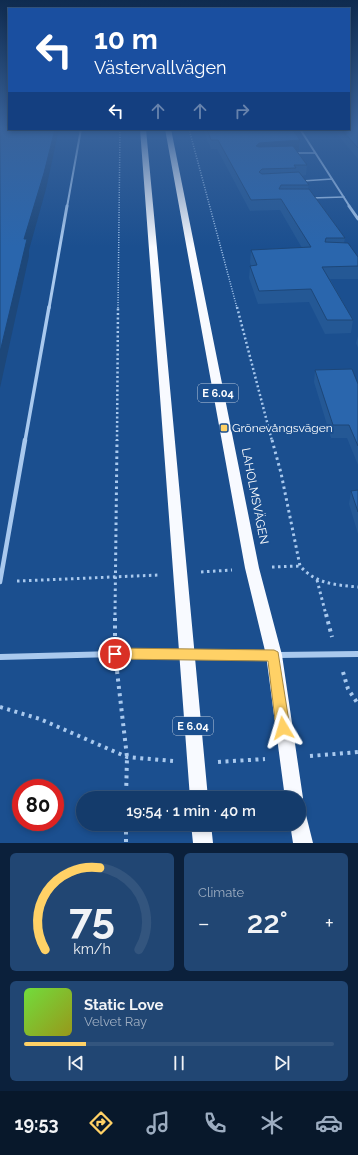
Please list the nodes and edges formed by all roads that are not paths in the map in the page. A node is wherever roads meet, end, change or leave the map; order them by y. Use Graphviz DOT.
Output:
graph roads {
  1 [pos="74,168"];
  2 [pos="146,168"];
  3 [pos="176,168"];
  4 [pos="325,168"];
  5 [pos="332,179"];
  6 [pos="301,181"];
  7 [pos="344,197"];
  8 [pos="304,198"];
  9 [pos="358,219"];
  10 [pos="0,582"];
  11 [pos="358,654"];
  12 [pos="187,655"];
  13 [pos="274,656"];
  14 [pos="0,657"];
  15 [pos="198,791"];
  16 [pos="293,791"];
  17 [pos="202,831"];
  18 [pos="301,831"];
  19 [pos="203,843"];
  20 [pos="303,843"];
  1 -- 10 [label="street"];
  2 -- 12 [label="highway, E 6.04"];
  3 -- 13 [label="highway, LAHOLMSVÄGEN / E 6.04"];
  4 -- 5 [label="street"];
  5 -- 6 [label="lane"];
  5 -- 7 [label="street"];
  7 -- 8 [label="lane"];
  7 -- 9 [label="street"];
  11 -- 13 [label="street"];
  12 -- 13 [label="street"];
  12 -- 14 [label="street"];
  12 -- 15 [label="highway, E 6.04"];
  13 -- 16 [label="highway, LAHOLMSVÄGEN / E 6.04"];
  17 -- 19 [label="highway"];
  18 -- 20 [label="highway"];
}
